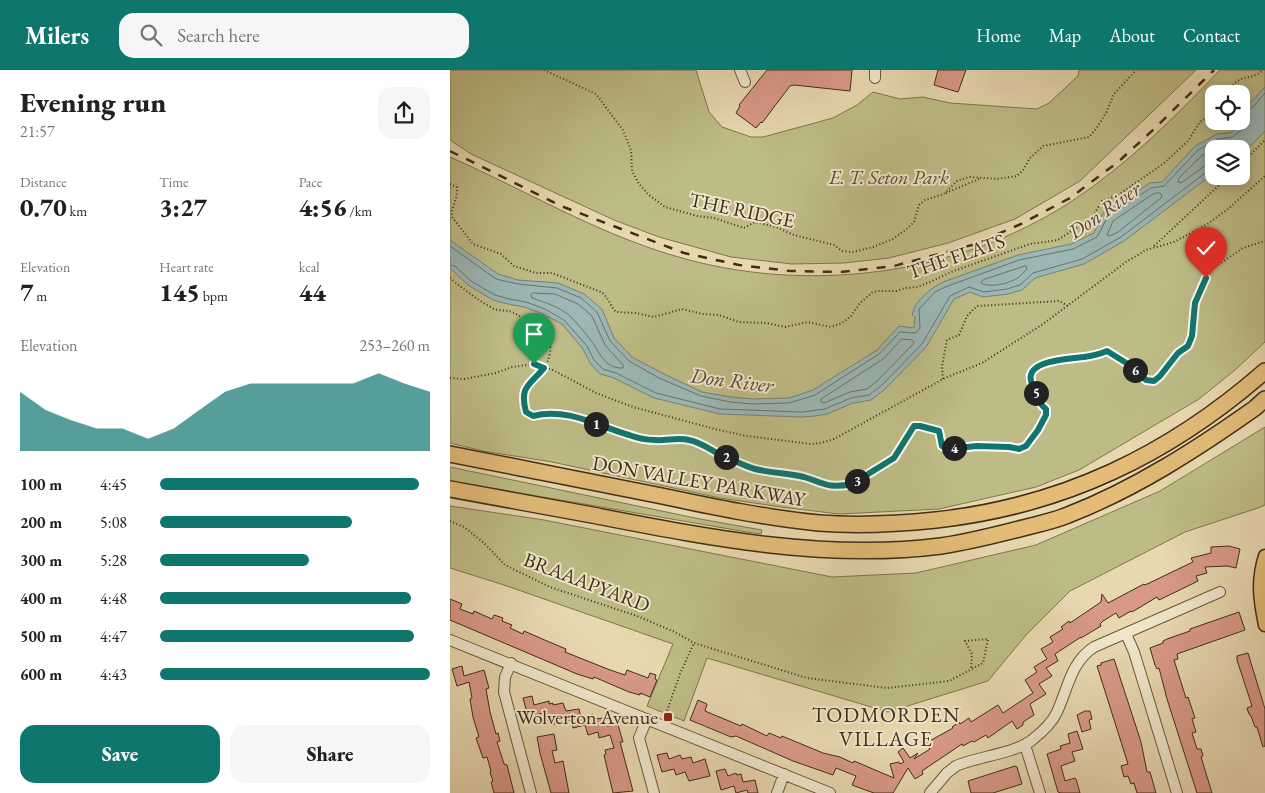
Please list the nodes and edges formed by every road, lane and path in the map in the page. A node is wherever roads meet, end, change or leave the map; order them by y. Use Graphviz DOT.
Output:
graph roads {
  1 [pos="544,70"];
  2 [pos="740,70"];
  3 [pos="1136,70"];
  4 [pos="1263,70"];
  5 [pos="744,82"];
  6 [pos="1231,85"];
  7 [pos="1205,119"];
  8 [pos="1265,140"];
  9 [pos="1250,155"];
  10 [pos="1265,176"];
  11 [pos="981,178"];
  12 [pos="450,184"];
  13 [pos="1219,185"];
  14 [pos="944,194"];
  15 [pos="1265,240"];
  16 [pos="1152,248"];
  17 [pos="450,278"];
  18 [pos="1068,306"];
  19 [pos="544,368"];
  20 [pos="1265,372"];
  21 [pos="450,378"];
  22 [pos="943,379"];
  23 [pos="1265,399"];
  24 [pos="1265,414"];
  25 [pos="1219,433"];
  26 [pos="450,454"];
  27 [pos="450,489"];
  28 [pos="450,522"];
  29 [pos="1265,556"];
  30 [pos="1220,592"];
  31 [pos="1265,624"];
  32 [pos="1126,634"];
  33 [pos="450,640"];
  34 [pos="694,643"];
  35 [pos="511,663"];
  36 [pos="971,669"];
  37 [pos="666,714"];
  38 [pos="647,719"];
  39 [pos="1025,745"];
  40 [pos="784,774"];
  41 [pos="531,793"];
  42 [pos="654,793"];
  43 [pos="777,793"];
  44 [pos="830,793"];
  45 [pos="930,793"];
  46 [pos="1040,793"];
  47 [pos="1177,793"];
  1 -- 14 [label="path, THE RIDGE"];
  2 -- 5 [label="street"];
  3 -- 11 [label="path, THE RIDGE"];
  4 -- 6 [label="path"];
  7 -- 12 [label="path, THE FLATS"];
  8 -- 9 [label="path"];
  10 -- 16 [label="path"];
  11 -- 14 [label="path"];
  11 -- 14 [label="path, THE RIDGE"];
  13 -- 16 [label="path"];
  15 -- 19 [label="path"];
  16 -- 18 [label="path"];
  17 -- 19 [label="path"];
  18 -- 22 [label="path"];
  18 -- 22 [label="path"];
  19 -- 21 [label="path"];
  19 -- 22 [label="path"];
  20 -- 26 [label="highway, DON VALLEY PARKWAY"];
  23 -- 25 [label="highway"];
  24 -- 25 [label="highway"];
  25 -- 27 [label="highway"];
  28 -- 34 [label="path, BRAAAPYARD"];
  29 -- 31 [label="main road"];
  30 -- 32 [label="street"];
  32 -- 39 [label="street"];
  32 -- 47 [label="street"];
  33 -- 35 [label="street"];
  34 -- 36 [label="path, BRAAAPYARD"];
  34 -- 37 [label="path"];
  35 -- 38 [label="street"];
  35 -- 41 [label="street"];
  36 -- 36 [label="path"];
  38 -- 40 [label="street"];
  38 -- 42 [label="street"];
  39 -- 45 [label="street"];
  39 -- 46 [label="street"];
  40 -- 43 [label="street"];
  40 -- 44 [label="street"];
}
